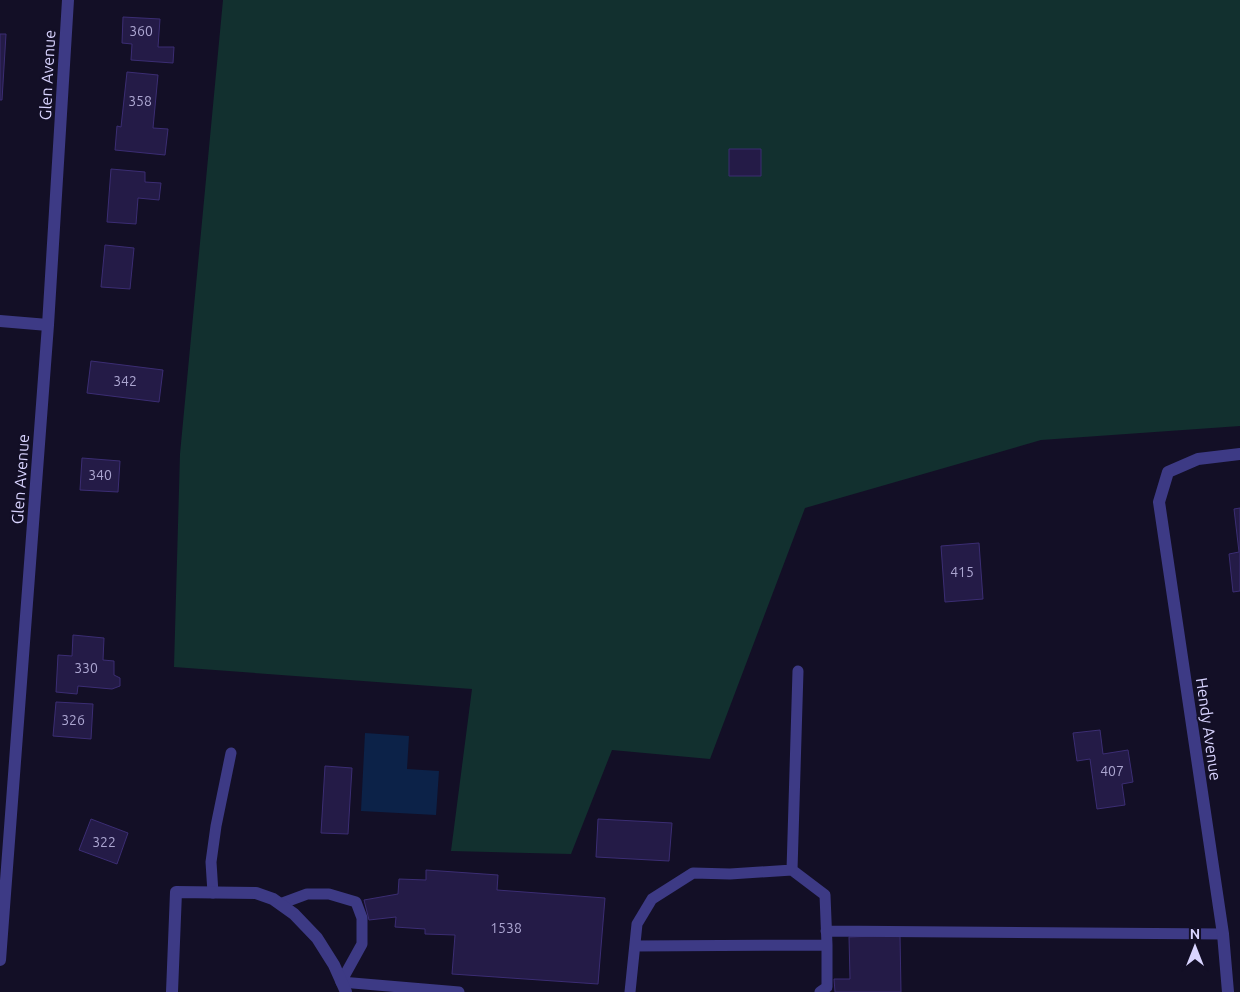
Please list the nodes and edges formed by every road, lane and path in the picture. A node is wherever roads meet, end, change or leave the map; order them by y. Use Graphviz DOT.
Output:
graph roads {
  1 [pos="68,0"];
  2 [pos="0,321"];
  3 [pos="48,325"];
  4 [pos="1240,454"];
  5 [pos="798,670"];
  6 [pos="231,753"];
  7 [pos="792,870"];
  8 [pos="213,893"];
  9 [pos="280,904"];
  10 [pos="826,931"];
  11 [pos="1223,934"];
  12 [pos="827,945"];
  13 [pos="635,946"];
  14 [pos="0,960"];
  15 [pos="344,987"];
  16 [pos="172,992"];
  17 [pos="459,992"];
  18 [pos="630,992"];
  19 [pos="820,992"];
  20 [pos="1228,992"];
  1 -- 3 [label="street, Glen Avenue"];
  2 -- 3 [label="street"];
  3 -- 14 [label="street, Glen Avenue"];
  4 -- 11 [label="street, Hendy Avenue"];
  5 -- 7 [label="lane"];
  6 -- 8 [label="lane"];
  7 -- 10 [label="lane"];
  7 -- 13 [label="lane"];
  8 -- 9 [label="street"];
  8 -- 16 [label="street"];
  9 -- 15 [label="street"];
  9 -- 15 [label="lane"];
  10 -- 11 [label="lane"];
  10 -- 12 [label="lane"];
  11 -- 20 [label="street, Hendy Avenue"];
  12 -- 13 [label="lane"];
  12 -- 19 [label="lane"];
  13 -- 18 [label="lane"];
  15 -- 17 [label="lane"];
}
